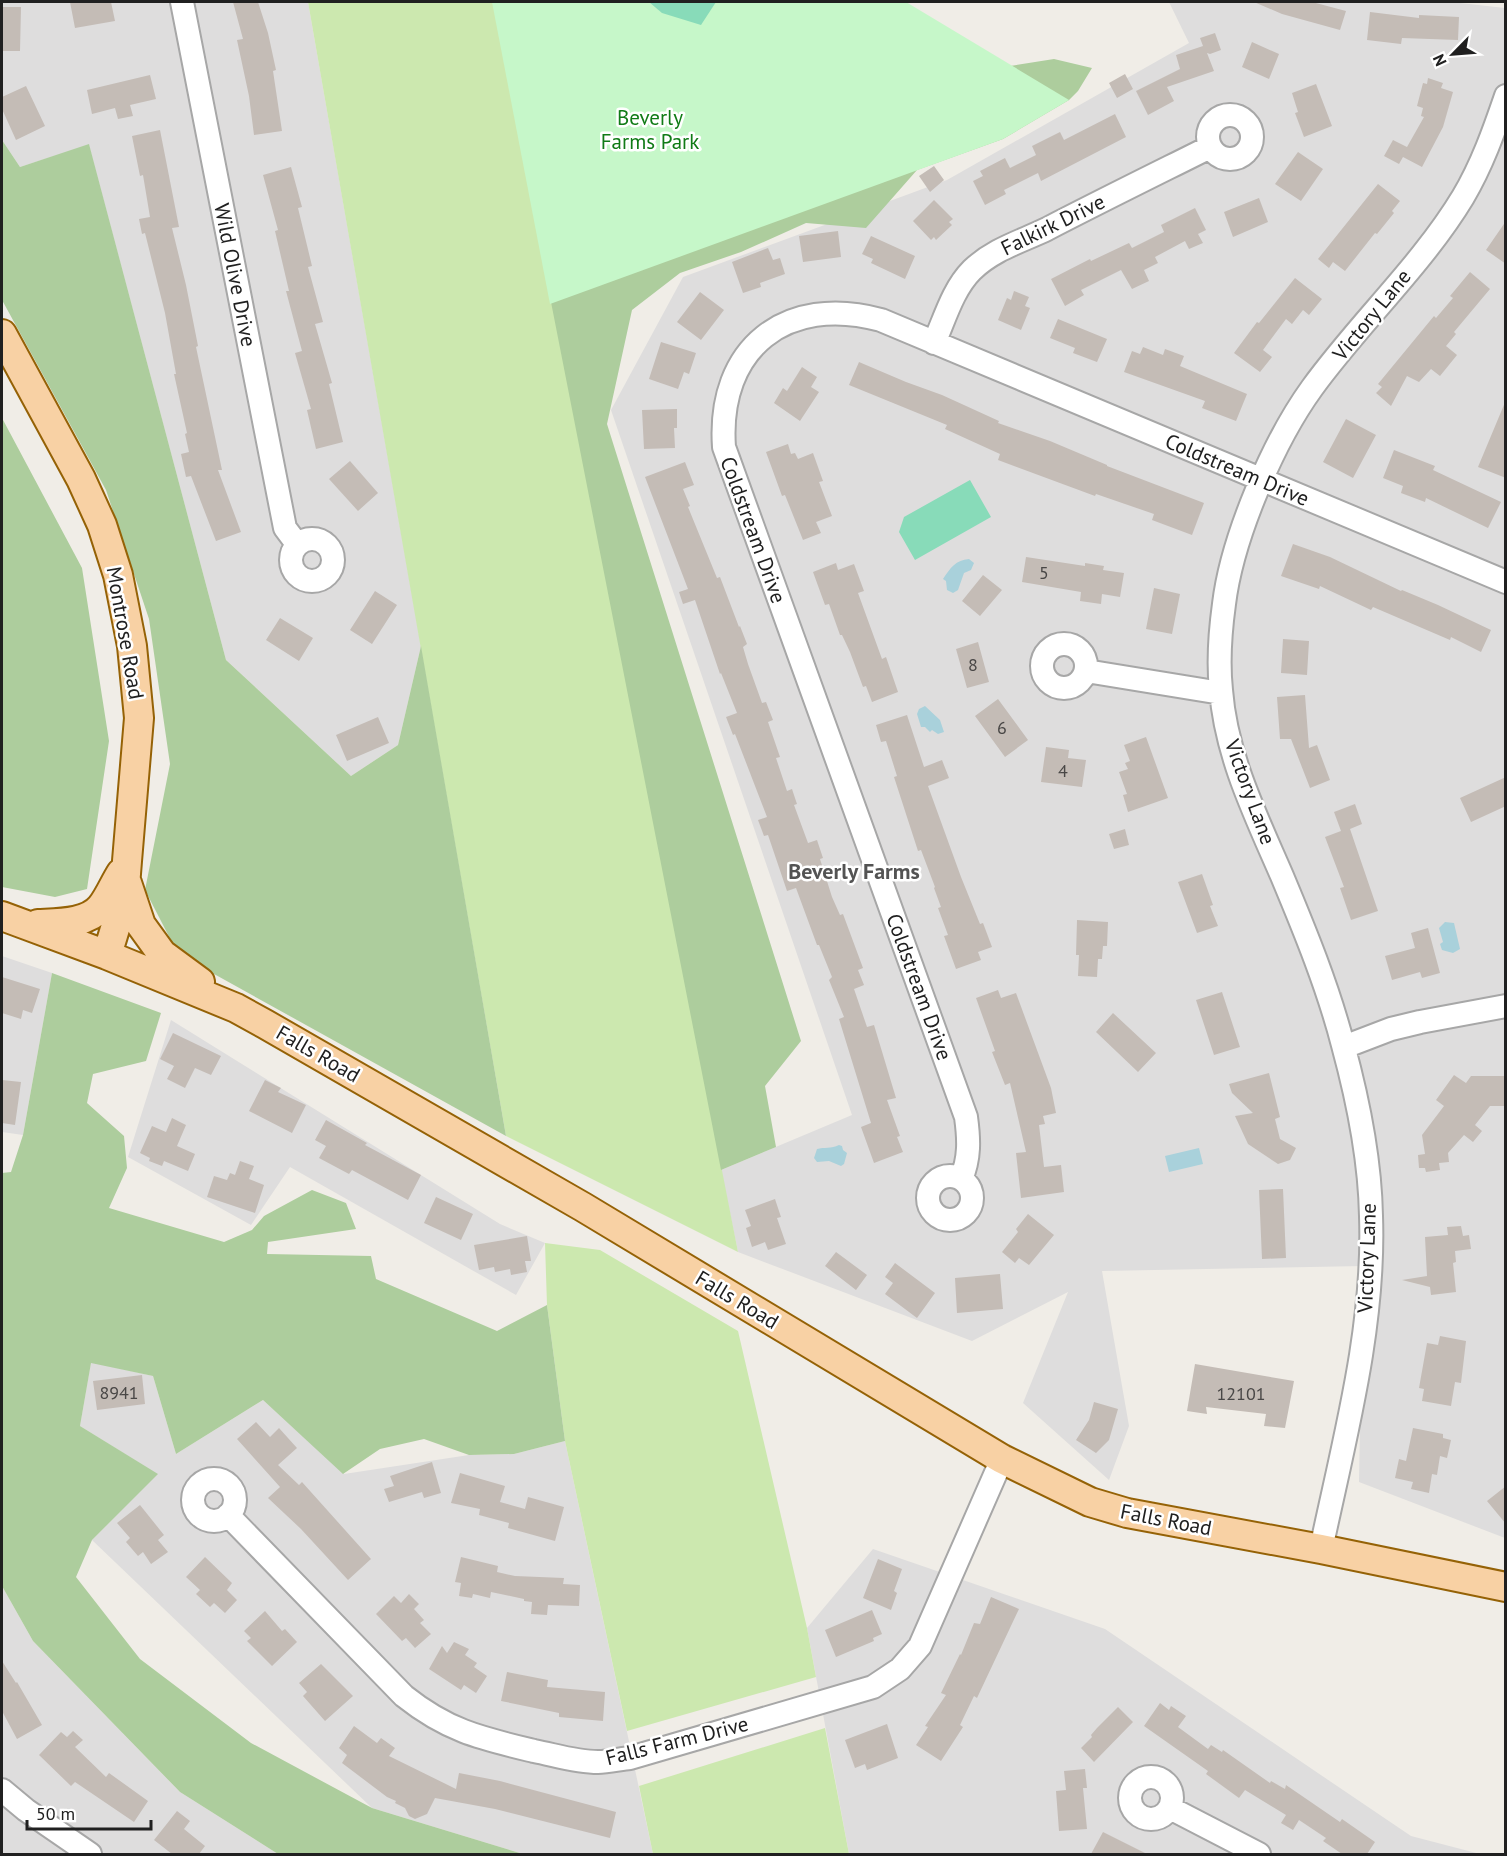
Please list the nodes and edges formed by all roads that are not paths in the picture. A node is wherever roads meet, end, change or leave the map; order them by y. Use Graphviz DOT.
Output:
graph roads {
  1 [pos="182,2"];
  2 [pos="1506,96"];
  3 [pos="1210,147"];
  4 [pos="2,334"];
  5 [pos="934,343"];
  6 [pos="1262,481"];
  7 [pos="297,544"];
  8 [pos="1506,582"];
  9 [pos="1086,671"];
  10 [pos="1221,693"];
  11 [pos="127,870"];
  12 [pos="2,916"];
  13 [pos="30,925"];
  14 [pos="107,955"];
  15 [pos="1506,1006"];
  16 [pos="236,1008"];
  17 [pos="1344,1047"];
  18 [pos="961,1179"];
  19 [pos="1002,1459"];
  20 [pos="228,1515"];
  21 [pos="1321,1549"];
  22 [pos="1506,1587"];
  23 [pos="2,1790"];
  24 [pos="1170,1808"];
  25 [pos="90,1854"];
  26 [pos="1258,1854"];
  1 -- 7 [label="street, Wild Olive Drive"];
  2 -- 6 [label="street, Victory Lane"];
  3 -- 5 [label="street, Falkirk Drive"];
  4 -- 11 [label="main road, Montrose Road"];
  5 -- 6 [label="street, Coldstream Drive"];
  5 -- 18 [label="street, Coldstream Drive"];
  6 -- 8 [label="street, Coldstream Drive"];
  6 -- 10 [label="street, Victory Lane"];
  9 -- 10 [label="street"];
  10 -- 17 [label="street, Victory Lane"];
  11 -- 13 [label="main road"];
  11 -- 14 [label="main road, Montrose Road"];
  11 -- 16 [label="main road"];
  12 -- 13 [label="main road, Falls Road"];
  13 -- 14 [label="main road, Falls Road"];
  14 -- 16 [label="main road, Falls Road"];
  15 -- 17 [label="street"];
  16 -- 19 [label="main road, Falls Road"];
  17 -- 21 [label="street, Victory Lane"];
  19 -- 20 [label="street, Falls Farm Drive"];
  19 -- 21 [label="main road, Falls Road"];
  21 -- 22 [label="main road, Falls Road"];
  23 -- 25 [label="street"];
  24 -- 26 [label="street"];
}
